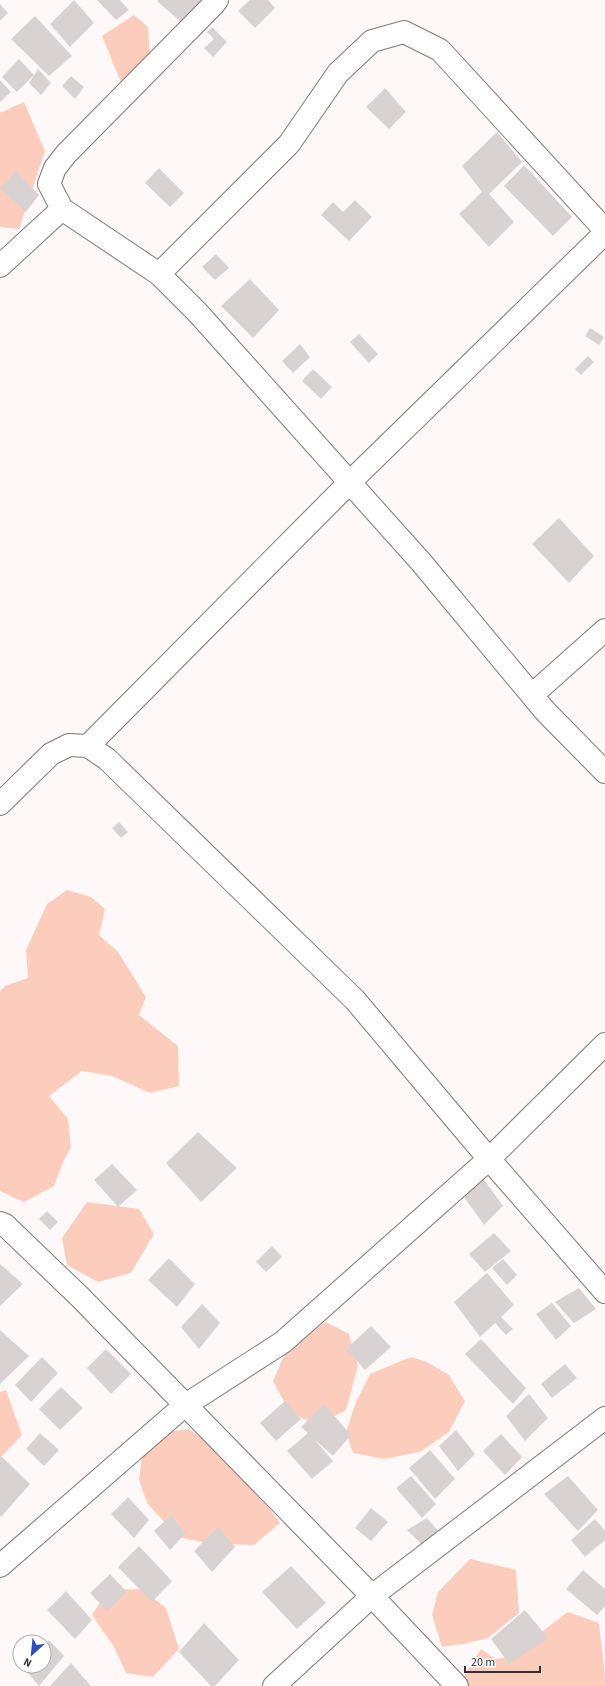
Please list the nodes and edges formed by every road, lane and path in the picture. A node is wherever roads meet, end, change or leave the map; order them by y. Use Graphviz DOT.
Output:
graph roads {
  1 [pos="217,0"];
  2 [pos="62,209"];
  3 [pos="605,230"];
  4 [pos="605,233"];
  5 [pos="0,266"];
  6 [pos="159,274"];
  7 [pos="350,482"];
  8 [pos="605,630"];
  9 [pos="532,695"];
  10 [pos="88,746"];
  11 [pos="605,772"];
  12 [pos="0,804"];
  13 [pos="605,1044"];
  14 [pos="490,1159"];
  15 [pos="0,1223"];
  16 [pos="605,1292"];
  17 [pos="184,1406"];
  18 [pos="605,1418"];
  19 [pos="0,1566"];
  20 [pos="372,1596"];
  21 [pos="274,1686"];
  22 [pos="457,1686"];
  1 -- 2 [label="street"];
  2 -- 5 [label="street"];
  2 -- 6 [label="street"];
  3 -- 6 [label="street"];
  4 -- 7 [label="street"];
  6 -- 7 [label="street"];
  7 -- 9 [label="street"];
  7 -- 10 [label="street"];
  8 -- 9 [label="street"];
  9 -- 11 [label="street"];
  10 -- 12 [label="street"];
  10 -- 14 [label="street"];
  13 -- 14 [label="street"];
  14 -- 16 [label="street"];
  14 -- 17 [label="street"];
  15 -- 17 [label="street"];
  17 -- 19 [label="street"];
  17 -- 20 [label="street"];
  18 -- 20 [label="street"];
  20 -- 21 [label="street"];
  20 -- 22 [label="street"];
}
